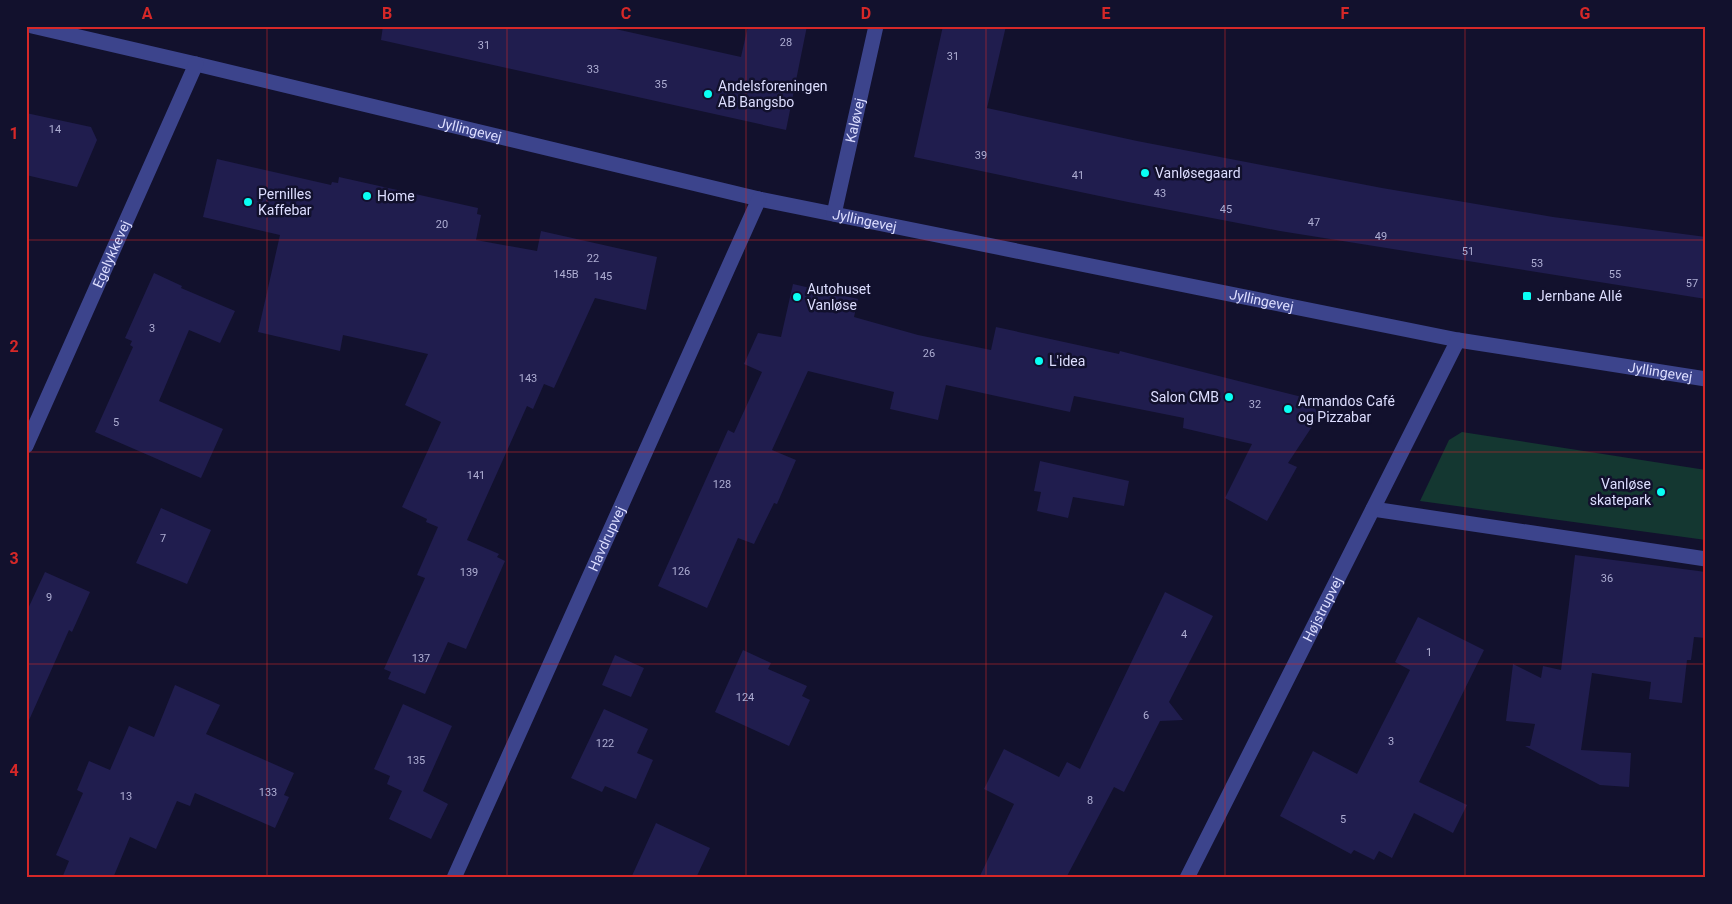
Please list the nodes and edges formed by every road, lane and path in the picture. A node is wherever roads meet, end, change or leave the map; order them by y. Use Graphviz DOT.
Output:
graph roads {
  1 [pos="32,26"];
  2 [pos="876,26"];
  3 [pos="196,64"];
  4 [pos="759,198"];
  5 [pos="834,214"];
  6 [pos="1458,340"];
  7 [pos="1706,379"];
  8 [pos="26,446"];
  9 [pos="1373,509"];
  10 [pos="1706,559"];
  11 [pos="454,878"];
  12 [pos="1188,878"];
  1 -- 3 [label="street, Jyllingevej"];
  2 -- 5 [label="street, Kaløvej"];
  3 -- 4 [label="street, Jyllingevej"];
  3 -- 8 [label="street, Egelykkevej"];
  4 -- 5 [label="street, Jyllingevej"];
  4 -- 11 [label="street, Havdrupvej"];
  5 -- 6 [label="street, Jyllingevej"];
  6 -- 7 [label="street, Jyllingevej"];
  6 -- 9 [label="street, Højstrupvej"];
  9 -- 10 [label="street"];
  9 -- 12 [label="street, Højstrupvej"];
}
